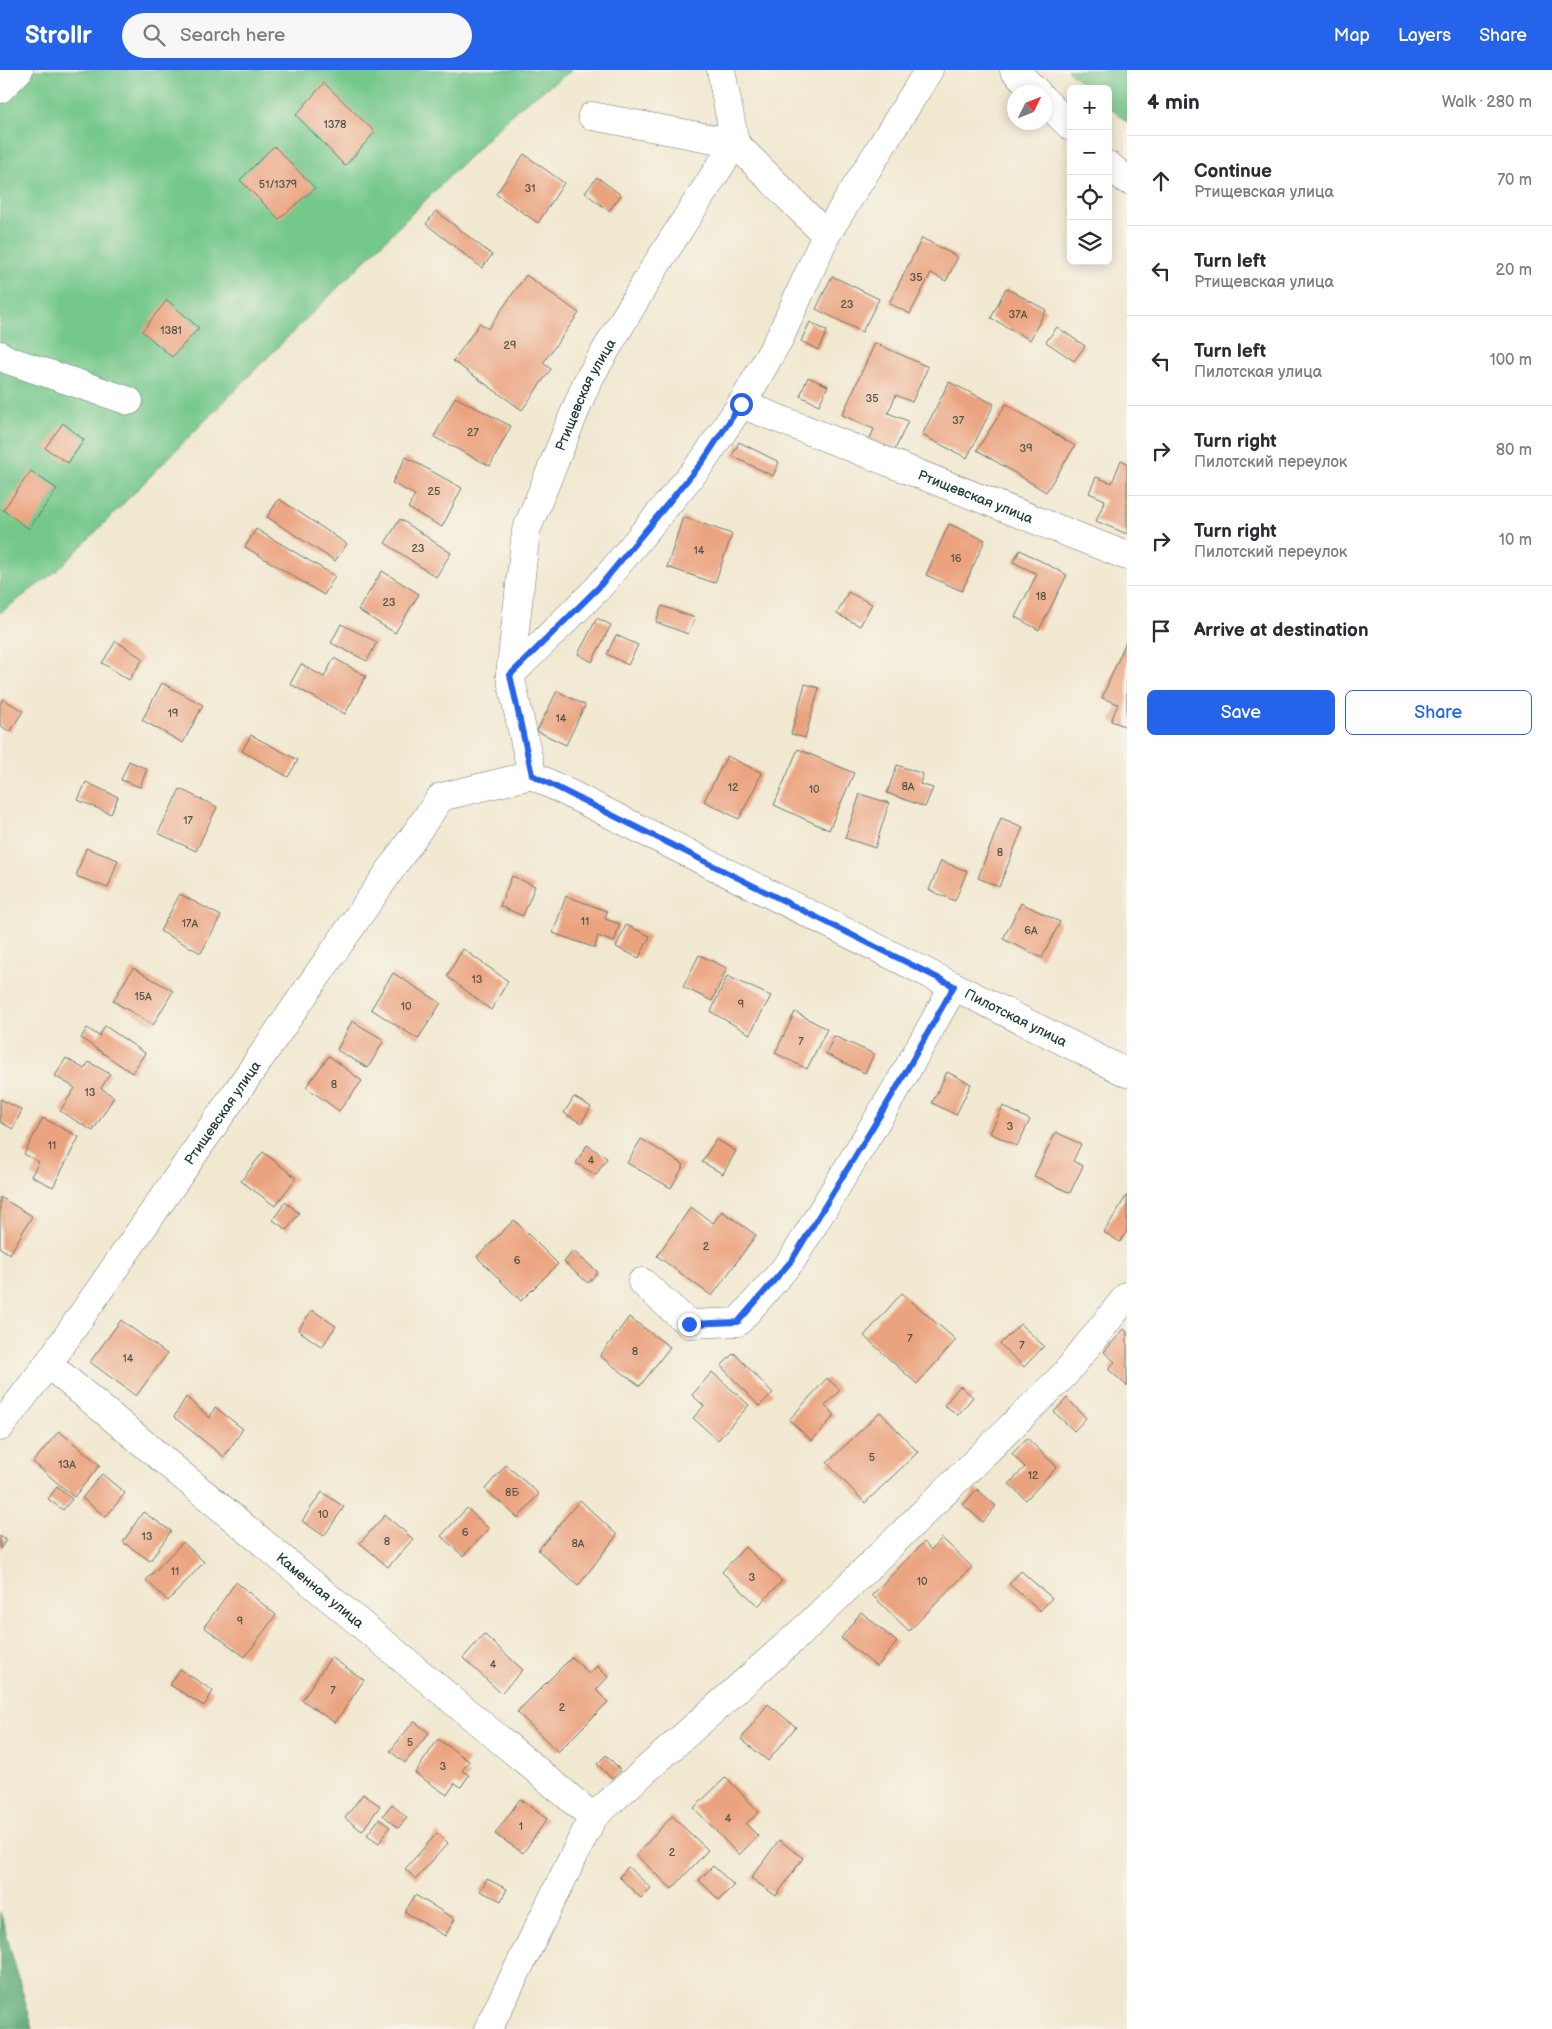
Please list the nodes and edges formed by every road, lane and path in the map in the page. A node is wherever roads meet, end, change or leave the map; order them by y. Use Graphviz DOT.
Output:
graph roads {
  1 [pos="20,70"];
  2 [pos="721,70"];
  3 [pos="929,70"];
  4 [pos="1014,70"];
  5 [pos="1030,85"];
  6 [pos="0,89"];
  7 [pos="1052,108"];
  8 [pos="592,116"];
  9 [pos="1067,123"];
  10 [pos="735,143"];
  11 [pos="1112,168"];
  12 [pos="1127,180"];
  13 [pos="826,235"];
  14 [pos="3,357"];
  15 [pos="130,401"];
  16 [pos="741,404"];
  17 [pos="1127,556"];
  18 [pos="510,675"];
  19 [pos="532,775"];
  20 [pos="954,986"];
  21 [pos="1127,1073"];
  22 [pos="642,1282"];
  23 [pos="1127,1296"];
  24 [pos="48,1364"];
  25 [pos="0,1426"];
  26 [pos="593,1817"];
  27 [pos="488,2029"];
  1 -- 6 [label="street"];
  2 -- 10 [label="street"];
  3 -- 13 [label="street"];
  4 -- 5 [label="street"];
  7 -- 9 [label="street"];
  8 -- 10 [label="street"];
  10 -- 13 [label="street"];
  10 -- 18 [label="street, Ртищевская улица"];
  11 -- 12 [label="street"];
  13 -- 16 [label="street"];
  14 -- 15 [label="street"];
  16 -- 17 [label="street, Ртищевская улица"];
  16 -- 18 [label="street"];
  18 -- 19 [label="street, Ртищевская улица"];
  19 -- 20 [label="street, Пилотская улица"];
  19 -- 24 [label="street, Ртищевская улица"];
  20 -- 21 [label="street, Пилотская улица"];
  20 -- 22 [label="street"];
  23 -- 26 [label="street"];
  24 -- 25 [label="street, Ртищевская улица"];
  24 -- 26 [label="street, Каменная улица"];
  26 -- 27 [label="street"];
}
